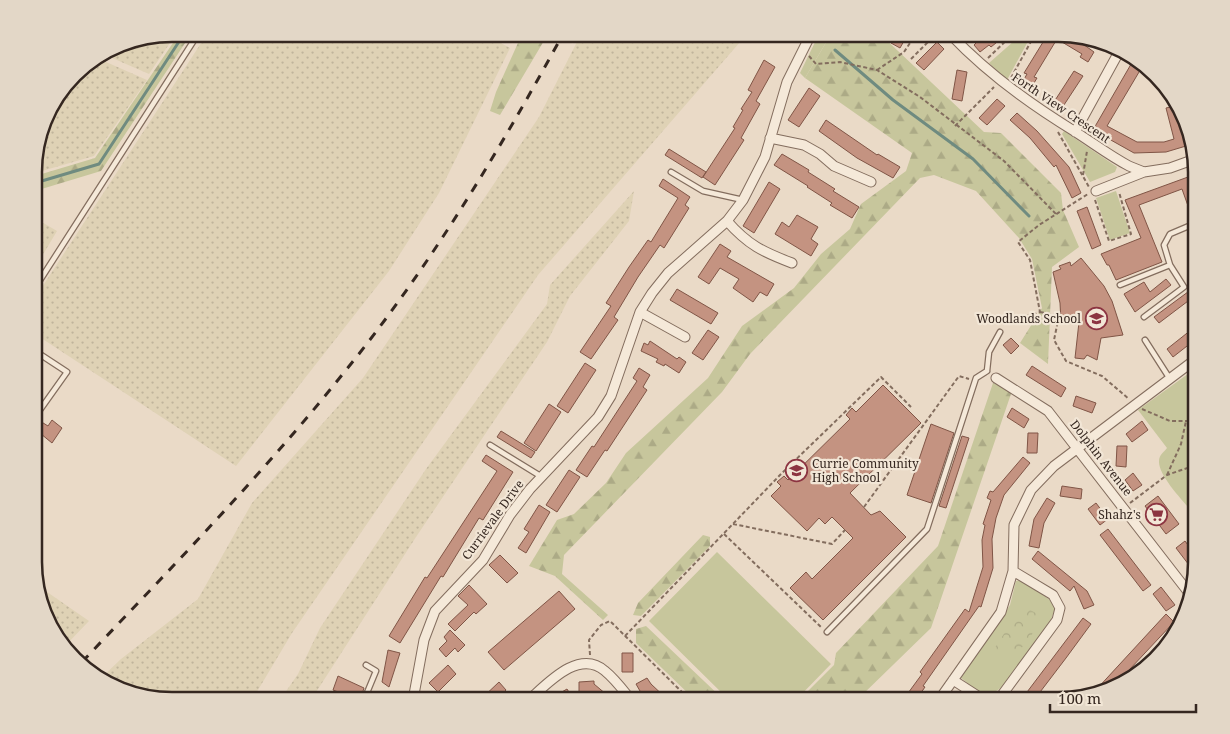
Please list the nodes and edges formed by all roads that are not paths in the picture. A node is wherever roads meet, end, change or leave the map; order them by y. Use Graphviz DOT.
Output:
graph roads {
  1 [pos="806,42"];
  2 [pos="958,42"];
  3 [pos="192,43"];
  4 [pos="1116,57"];
  5 [pos="1075,132"];
  6 [pos="770,138"];
  7 [pos="1187,162"];
  8 [pos="671,172"];
  9 [pos="1144,172"];
  10 [pos="871,182"];
  11 [pos="1096,191"];
  12 [pos="743,200"];
  13 [pos="727,221"];
  14 [pos="1187,227"];
  15 [pos="792,263"];
  16 [pos="1170,265"];
  17 [pos="43,276"];
  18 [pos="1120,285"];
  19 [pos="640,312"];
  20 [pos="1144,318"];
  21 [pos="1000,332"];
  22 [pos="685,337"];
  23 [pos="1145,340"];
  24 [pos="43,356"];
  25 [pos="1187,366"];
  26 [pos="987,370"];
  27 [pos="996,378"];
  28 [pos="1170,379"];
  29 [pos="43,406"];
  30 [pos="490,444"];
  31 [pos="1077,448"];
  32 [pos="542,477"];
  33 [pos="1013,571"];
  34 [pos="1185,588"];
  35 [pos="826,632"];
  36 [pos="366,664"];
  37 [pos="953,680"];
  38 [pos="623,691"];
  39 [pos="946,691"];
  40 [pos="970,691"];
  41 [pos="1005,691"];
  42 [pos="367,692"];
  43 [pos="415,692"];
  44 [pos="538,692"];
  1 -- 6 [label="street, Currievale Drive"];
  2 -- 5 [label="street, Forth View Crescent"];
  3 -- 17 [label="lane"];
  4 -- 5 [label="street"];
  5 -- 9 [label="street, Forth View Crescent"];
  6 -- 10 [label="street"];
  6 -- 12 [label="street, Currievale Drive"];
  7 -- 9 [label="street"];
  8 -- 12 [label="lane"];
  9 -- 11 [label="street"];
  12 -- 13 [label="street, Currievale Drive"];
  13 -- 15 [label="street"];
  13 -- 19 [label="street, Currievale Drive"];
  14 -- 16 [label="lane"];
  16 -- 18 [label="lane"];
  16 -- 20 [label="lane"];
  19 -- 22 [label="street"];
  19 -- 32 [label="street, Currievale Drive"];
  21 -- 26 [label="lane"];
  23 -- 28 [label="lane"];
  24 -- 29 [label="lane"];
  25 -- 28 [label="street"];
  26 -- 27 [label="lane"];
  26 -- 35 [label="lane"];
  27 -- 31 [label="street, Dolphin Avenue"];
  28 -- 31 [label="street"];
  30 -- 32 [label="lane"];
  31 -- 33 [label="street"];
  31 -- 34 [label="street, Dolphin Avenue"];
  32 -- 43 [label="street, Currievale Drive"];
  33 -- 37 [label="street"];
  33 -- 41 [label="street"];
  36 -- 42 [label="lane"];
  37 -- 39 [label="street"];
  37 -- 40 [label="street"];
  38 -- 44 [label="street"];
}
